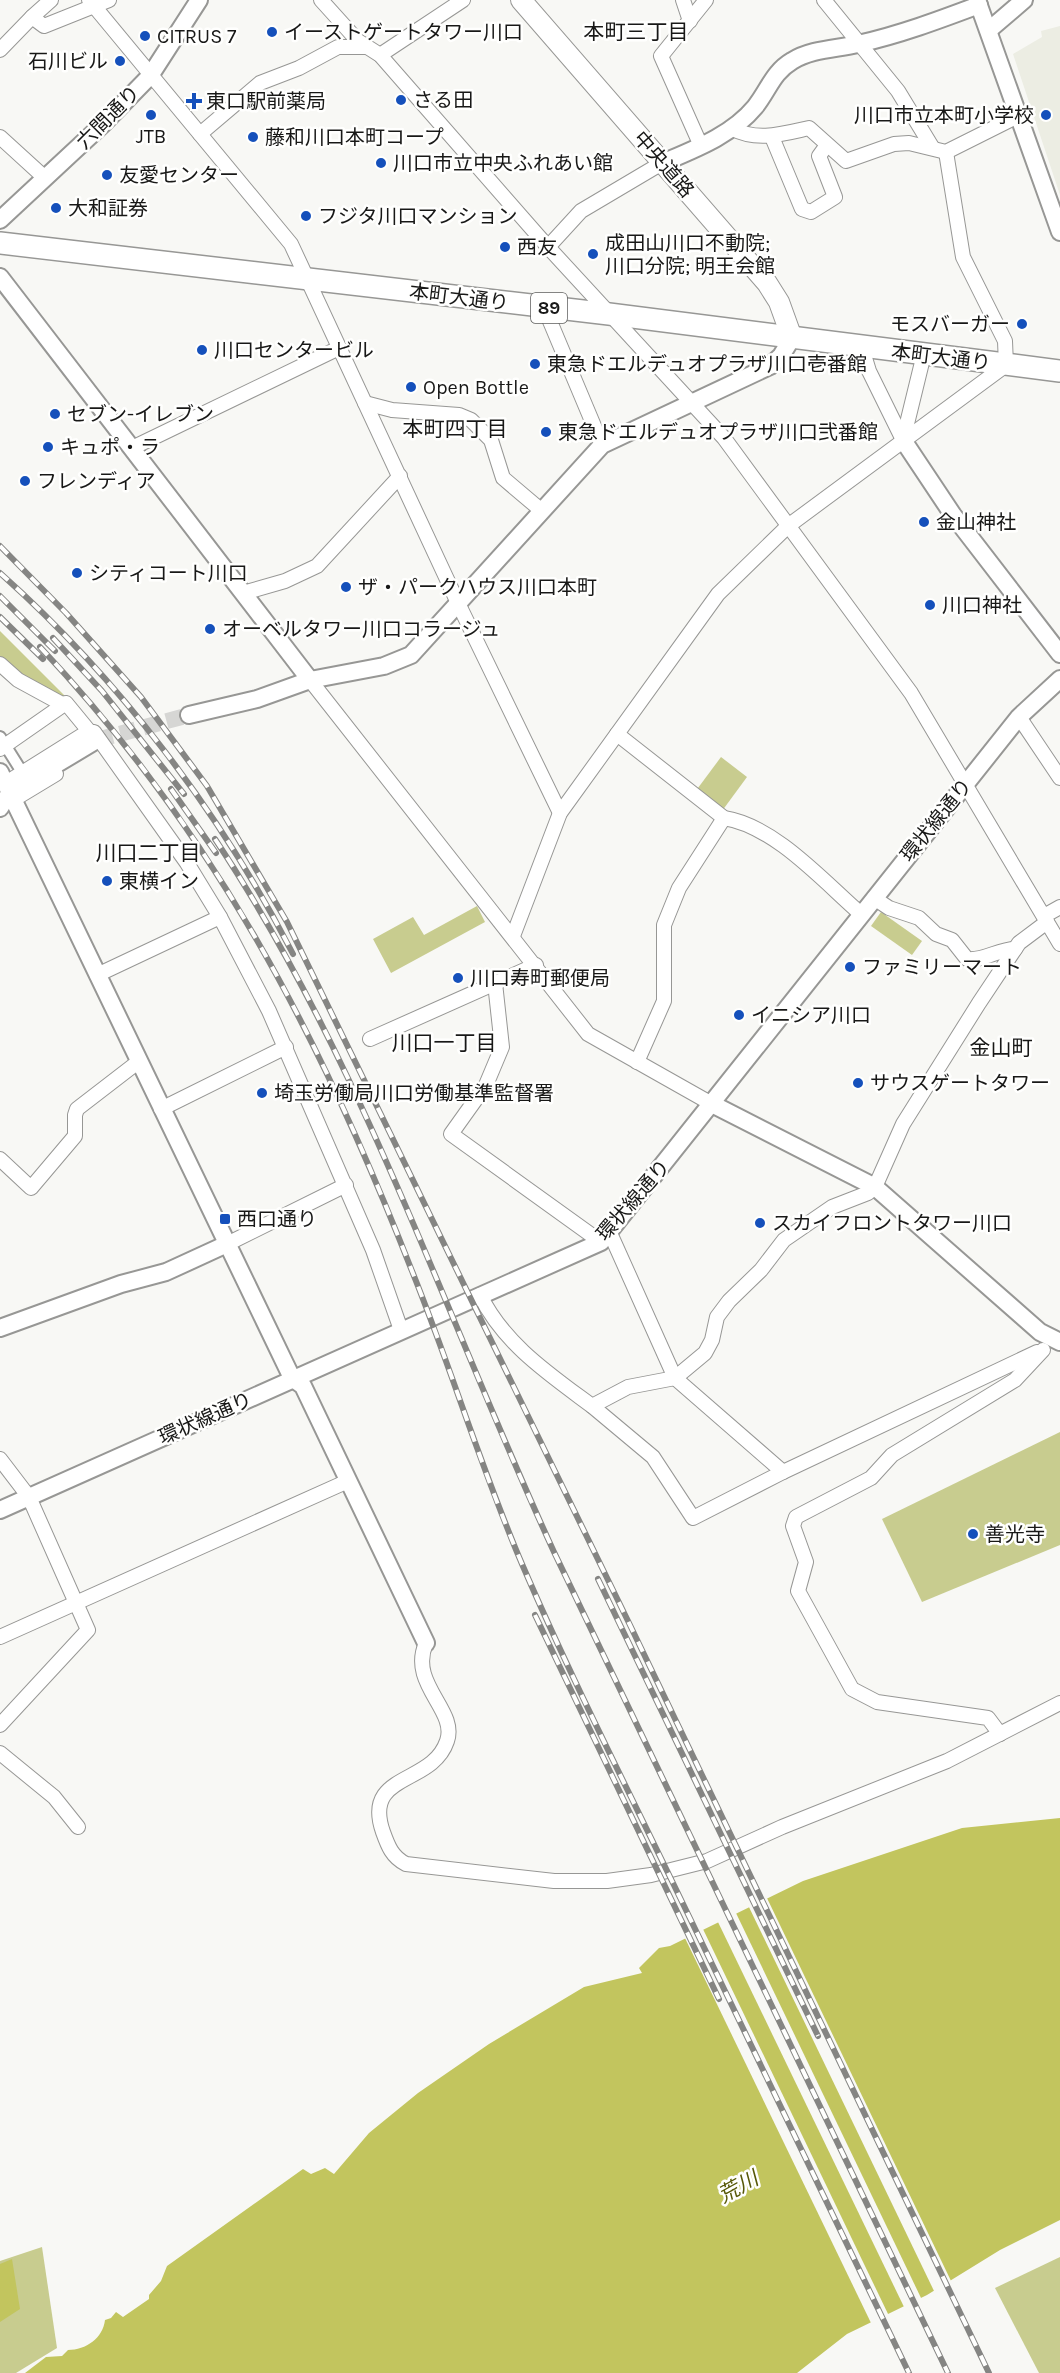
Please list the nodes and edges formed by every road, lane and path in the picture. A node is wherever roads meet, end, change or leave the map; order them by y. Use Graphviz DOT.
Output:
graph roads {
  1 [pos="51,0"];
  2 [pos="108,0"];
  3 [pos="199,0"];
  4 [pos="321,0"];
  5 [pos="463,0"];
  6 [pos="521,0"];
  7 [pos="682,0"];
  8 [pos="706,0"];
  9 [pos="824,0"];
  10 [pos="1024,0"];
  11 [pos="978,2"];
  12 [pos="92,3"];
  13 [pos="32,17"];
  14 [pos="690,21"];
  15 [pos="989,30"];
  16 [pos="858,44"];
  17 [pos="368,47"];
  18 [pos="0,50"];
  19 [pos="380,55"];
  20 [pos="150,76"];
  21 [pos="1018,116"];
  22 [pos="731,128"];
  23 [pos="200,134"];
  24 [pos="772,136"];
  25 [pos="0,137"];
  26 [pos="827,145"];
  27 [pos="701,146"];
  28 [pos="932,147"];
  29 [pos="946,152"];
  30 [pos="662,163"];
  31 [pos="45,178"];
  32 [pos="0,220"];
  33 [pos="1060,232"];
  34 [pos="0,243"];
  35 [pos="548,247"];
  36 [pos="0,277"];
  37 [pos="307,278"];
  38 [pos="544,307"];
  39 [pos="609,314"];
  40 [pos="792,338"];
  41 [pos="339,348"];
  42 [pos="862,348"];
  43 [pos="924,354"];
  44 [pos="1006,364"];
  45 [pos="1060,371"];
  46 [pos="693,402"];
  47 [pos="365,403"];
  48 [pos="903,440"];
  49 [pos="602,445"];
  50 [pos="132,448"];
  51 [pos="400,476"];
  52 [pos="542,511"];
  53 [pos="788,526"];
  54 [pos="243,593"];
  55 [pos="458,603"];
  56 [pos="1060,654"];
  57 [pos="0,664"];
  58 [pos="1060,679"];
  59 [pos="310,680"];
  60 [pos="62,704"];
  61 [pos="189,715"];
  62 [pos="1020,717"];
  63 [pos="617,734"];
  64 [pos="97,739"];
  65 [pos="2,744"];
  66 [pos="22,772"];
  67 [pos="1060,778"];
  68 [pos="964,786"];
  69 [pos="6,791"];
  70 [pos="560,813"];
  71 [pos="724,818"];
  72 [pos="874,898"];
  73 [pos="1060,907"];
  74 [pos="861,914"];
  75 [pos="220,917"];
  76 [pos="1045,919"];
  77 [pos="513,936"];
  78 [pos="1060,944"];
  79 [pos="1015,949"];
  80 [pos="536,965"];
  81 [pos="97,975"];
  82 [pos="495,983"];
  83 [pos="370,1039"];
  84 [pos="286,1047"];
  85 [pos="138,1062"];
  86 [pos="637,1062"];
  87 [pos="712,1104"];
  88 [pos="161,1109"];
  89 [pos="0,1160"];
  90 [pos="346,1185"];
  91 [pos="875,1187"];
  92 [pos="605,1238"];
  93 [pos="227,1244"];
  94 [pos="480,1295"];
  95 [pos="0,1328"];
  96 [pos="401,1330"];
  97 [pos="1054,1345"];
  98 [pos="292,1378"];
  99 [pos="675,1378"];
  100 [pos="592,1406"];
  101 [pos="0,1459"];
  102 [pos="783,1472"];
  103 [pos="348,1481"];
  104 [pos="29,1497"];
  105 [pos="0,1510"];
  106 [pos="77,1603"];
  107 [pos="0,1637"];
  108 [pos="426,1643"];
  109 [pos="1060,1703"];
  110 [pos="0,1725"];
  111 [pos="1000,1734"];
  112 [pos="0,1753"];
  113 [pos="78,1827"];
  1 -- 13 [label="street"];
  2 -- 12 [label="street"];
  3 -- 20 [label="street, 六間通り"];
  4 -- 17 [label="street"];
  5 -- 19 [label="street"];
  6 -- 30 [label="main road, 中央道路"];
  7 -- 14 [label="street"];
  8 -- 14 [label="street"];
  9 -- 16 [label="street"];
  10 -- 15 [label="street"];
  11 -- 15 [label="street"];
  11 -- 16 [label="street"];
  12 -- 13 [label="street"];
  12 -- 20 [label="street"];
  13 -- 18 [label="street"];
  14 -- 27 [label="street"];
  15 -- 21 [label="street"];
  16 -- 22 [label="street"];
  16 -- 28 [label="street"];
  17 -- 19 [label="street"];
  17 -- 23 [label="street"];
  19 -- 35 [label="street"];
  20 -- 23 [label="street"];
  20 -- 31 [label="street, 六間通り"];
  21 -- 29 [label="street"];
  21 -- 33 [label="street"];
  22 -- 24 [label="street"];
  22 -- 27 [label="street"];
  23 -- 37 [label="street"];
  24 -- 26 [label="street"];
  24 -- 26 [label="street"];
  25 -- 31 [label="street"];
  26 -- 28 [label="street"];
  27 -- 30 [label="street"];
  28 -- 29 [label="street"];
  29 -- 44 [label="street"];
  30 -- 35 [label="street"];
  30 -- 40 [label="main road, 中央道路"];
  31 -- 32 [label="street, 六間通り"];
  34 -- 37 [label="main road, 本町大通り / 89"];
  35 -- 39 [label="street"];
  36 -- 50 [label="street"];
  37 -- 38 [label="main road, 本町大通り / 89"];
  37 -- 41 [label="street"];
  38 -- 39 [label="main road, 本町大通り / 89"];
  38 -- 49 [label="street"];
  39 -- 40 [label="main road, 本町大通り / 89"];
  39 -- 46 [label="street"];
  40 -- 42 [label="main road, 本町大通り / 89"];
  40 -- 46 [label="street"];
  41 -- 47 [label="street"];
  41 -- 50 [label="street"];
  42 -- 43 [label="main road, 本町大通り / 89"];
  42 -- 48 [label="street"];
  43 -- 44 [label="main road, 本町大通り / 89"];
  43 -- 48 [label="street"];
  44 -- 45 [label="main road, 本町大通り / 89"];
  44 -- 48 [label="street"];
  46 -- 49 [label="street"];
  46 -- 53 [label="street"];
  47 -- 51 [label="street"];
  47 -- 52 [label="street"];
  48 -- 53 [label="street"];
  48 -- 56 [label="street"];
  49 -- 52 [label="street"];
  50 -- 54 [label="street"];
  51 -- 54 [label="street"];
  51 -- 55 [label="street"];
  52 -- 55 [label="street"];
  53 -- 63 [label="street"];
  53 -- 68 [label="street"];
  54 -- 59 [label="street"];
  55 -- 59 [label="street"];
  55 -- 70 [label="street"];
  57 -- 60 [label="street"];
  58 -- 62 [label="street, 環状線通り"];
  59 -- 61 [label="street"];
  59 -- 77 [label="street"];
  60 -- 64 [label="street"];
  60 -- 65 [label="street"];
  62 -- 67 [label="street"];
  62 -- 68 [label="street, 環状線通り"];
  63 -- 70 [label="street"];
  63 -- 71 [label="street"];
  64 -- 66 [label="street"];
  64 -- 69 [label="street"];
  64 -- 75 [label="street"];
  65 -- 66 [label="street"];
  66 -- 69 [label="street"];
  68 -- 72 [label="street, 環状線通り"];
  68 -- 76 [label="street"];
  69 -- 81 [label="street"];
  70 -- 77 [label="street"];
  71 -- 74 [label="street"];
  71 -- 86 [label="street"];
  72 -- 74 [label="street, 環状線通り"];
  72 -- 79 [label="street"];
  73 -- 76 [label="street"];
  74 -- 87 [label="street, 環状線通り"];
  75 -- 81 [label="street"];
  75 -- 84 [label="street"];
  76 -- 78 [label="street"];
  76 -- 79 [label="street"];
  77 -- 80 [label="street"];
  79 -- 91 [label="street"];
  80 -- 82 [label="street"];
  80 -- 86 [label="street"];
  81 -- 85 [label="street"];
  82 -- 83 [label="street"];
  82 -- 92 [label="street"];
  84 -- 88 [label="street"];
  84 -- 90 [label="street"];
  85 -- 88 [label="street"];
  85 -- 89 [label="street"];
  86 -- 87 [label="street"];
  87 -- 91 [label="street"];
  87 -- 92 [label="street, 環状線通り"];
  88 -- 93 [label="street"];
  90 -- 93 [label="street"];
  90 -- 96 [label="street"];
  91 -- 97 [label="street"];
  91 -- 99 [label="street"];
  92 -- 94 [label="street, 環状線通り"];
  92 -- 99 [label="street"];
  93 -- 95 [label="street"];
  93 -- 98 [label="street"];
  94 -- 96 [label="street, 環状線通り"];
  94 -- 100 [label="street"];
  96 -- 98 [label="street, 環状線通り"];
  97 -- 102 [label="street"];
  97 -- 111 [label="street"];
  98 -- 103 [label="street"];
  98 -- 104 [label="street, 環状線通り"];
  99 -- 100 [label="street"];
  99 -- 102 [label="street"];
  100 -- 102 [label="street"];
  101 -- 104 [label="street"];
  103 -- 106 [label="street"];
  103 -- 108 [label="street"];
  104 -- 105 [label="street, 環状線通り"];
  104 -- 106 [label="street"];
  106 -- 107 [label="street"];
  106 -- 110 [label="street"];
  108 -- 111 [label="street"];
  109 -- 111 [label="street"];
  112 -- 113 [label="street"];
}
